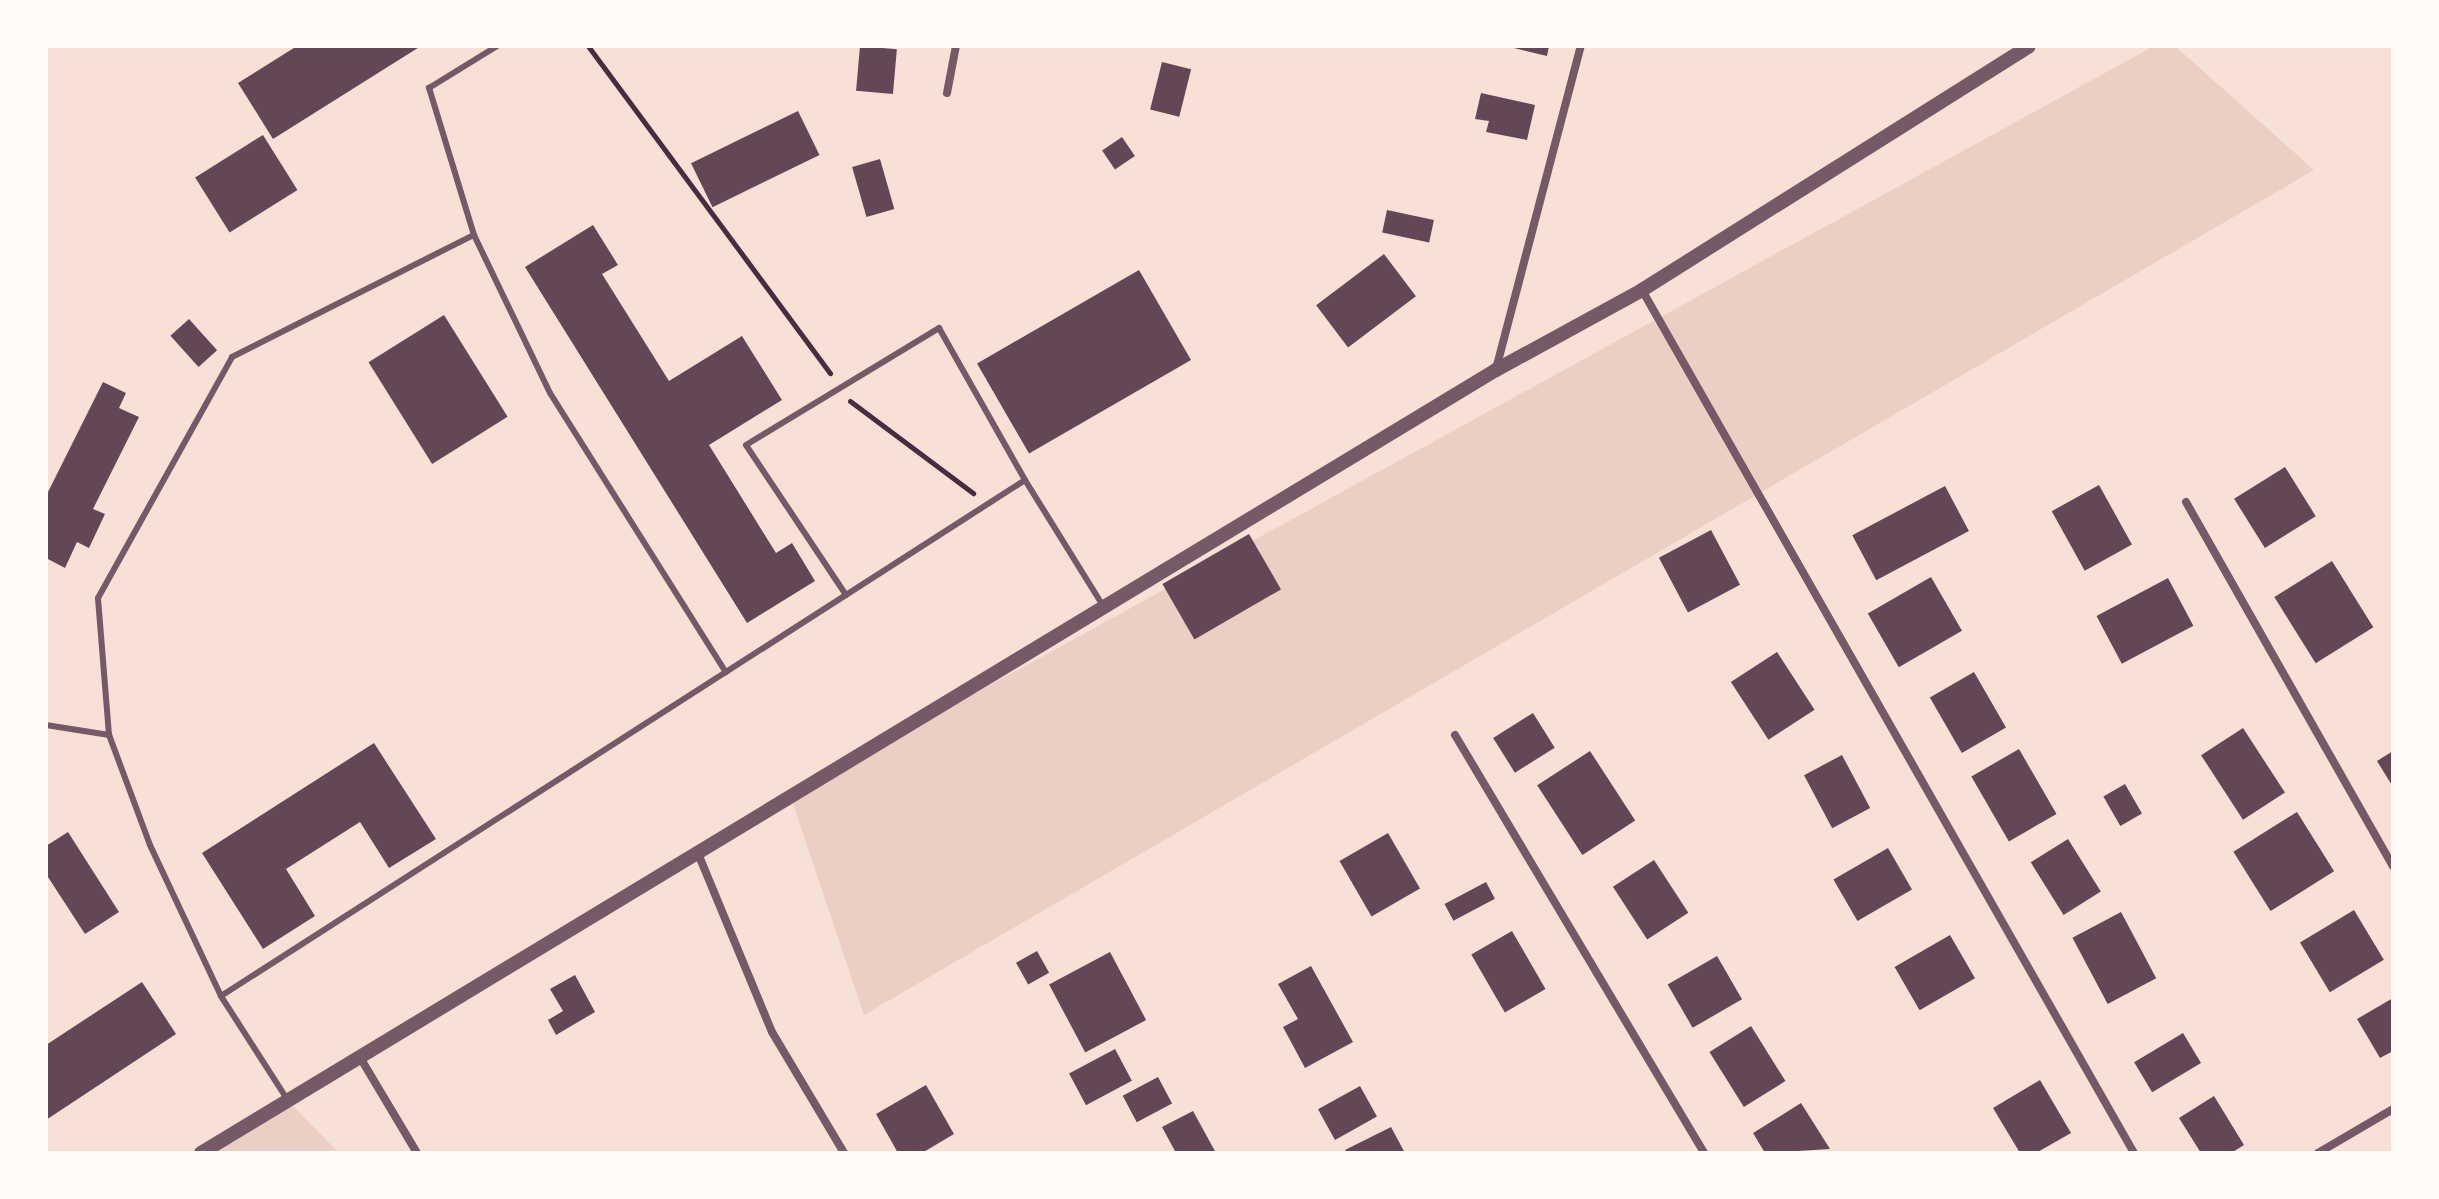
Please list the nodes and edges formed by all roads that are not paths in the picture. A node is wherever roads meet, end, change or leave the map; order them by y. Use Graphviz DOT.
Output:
graph roads {
  1 [pos="497,46"];
  2 [pos="956,46"];
  3 [pos="1581,46"];
  4 [pos="2029,46"];
  5 [pos="947,93"];
  6 [pos="474,235"];
  7 [pos="1642,290"];
  8 [pos="1496,370"];
  9 [pos="1025,480"];
  10 [pos="2186,502"];
  11 [pos="846,595"];
  12 [pos="1103,606"];
  13 [pos="726,672"];
  14 [pos="46,725"];
  15 [pos="109,735"];
  16 [pos="1455,735"];
  17 [pos="697,850"];
  18 [pos="2393,866"];
  19 [pos="221,996"];
  20 [pos="361,1059"];
  21 [pos="289,1102"];
  22 [pos="2393,1109"];
  23 [pos="201,1153"];
  24 [pos="417,1153"];
  25 [pos="844,1153"];
  26 [pos="1704,1153"];
  27 [pos="2134,1153"];
  28 [pos="2318,1153"];
  1 -- 6 [label="lane"];
  2 -- 5 [label="street"];
  3 -- 8 [label="street"];
  4 -- 7 [label="street"];
  6 -- 13 [label="lane"];
  6 -- 15 [label="lane"];
  7 -- 8 [label="street"];
  7 -- 27 [label="street"];
  8 -- 12 [label="street"];
  9 -- 11 [label="lane"];
  9 -- 11 [label="lane"];
  9 -- 12 [label="lane"];
  10 -- 18 [label="street"];
  11 -- 13 [label="lane"];
  12 -- 17 [label="street"];
  13 -- 19 [label="lane"];
  14 -- 15 [label="lane"];
  15 -- 19 [label="lane"];
  16 -- 26 [label="street"];
  17 -- 20 [label="street"];
  17 -- 25 [label="street"];
  19 -- 21 [label="lane"];
  20 -- 21 [label="street"];
  20 -- 24 [label="street"];
  21 -- 23 [label="street"];
  22 -- 28 [label="street"];
}
